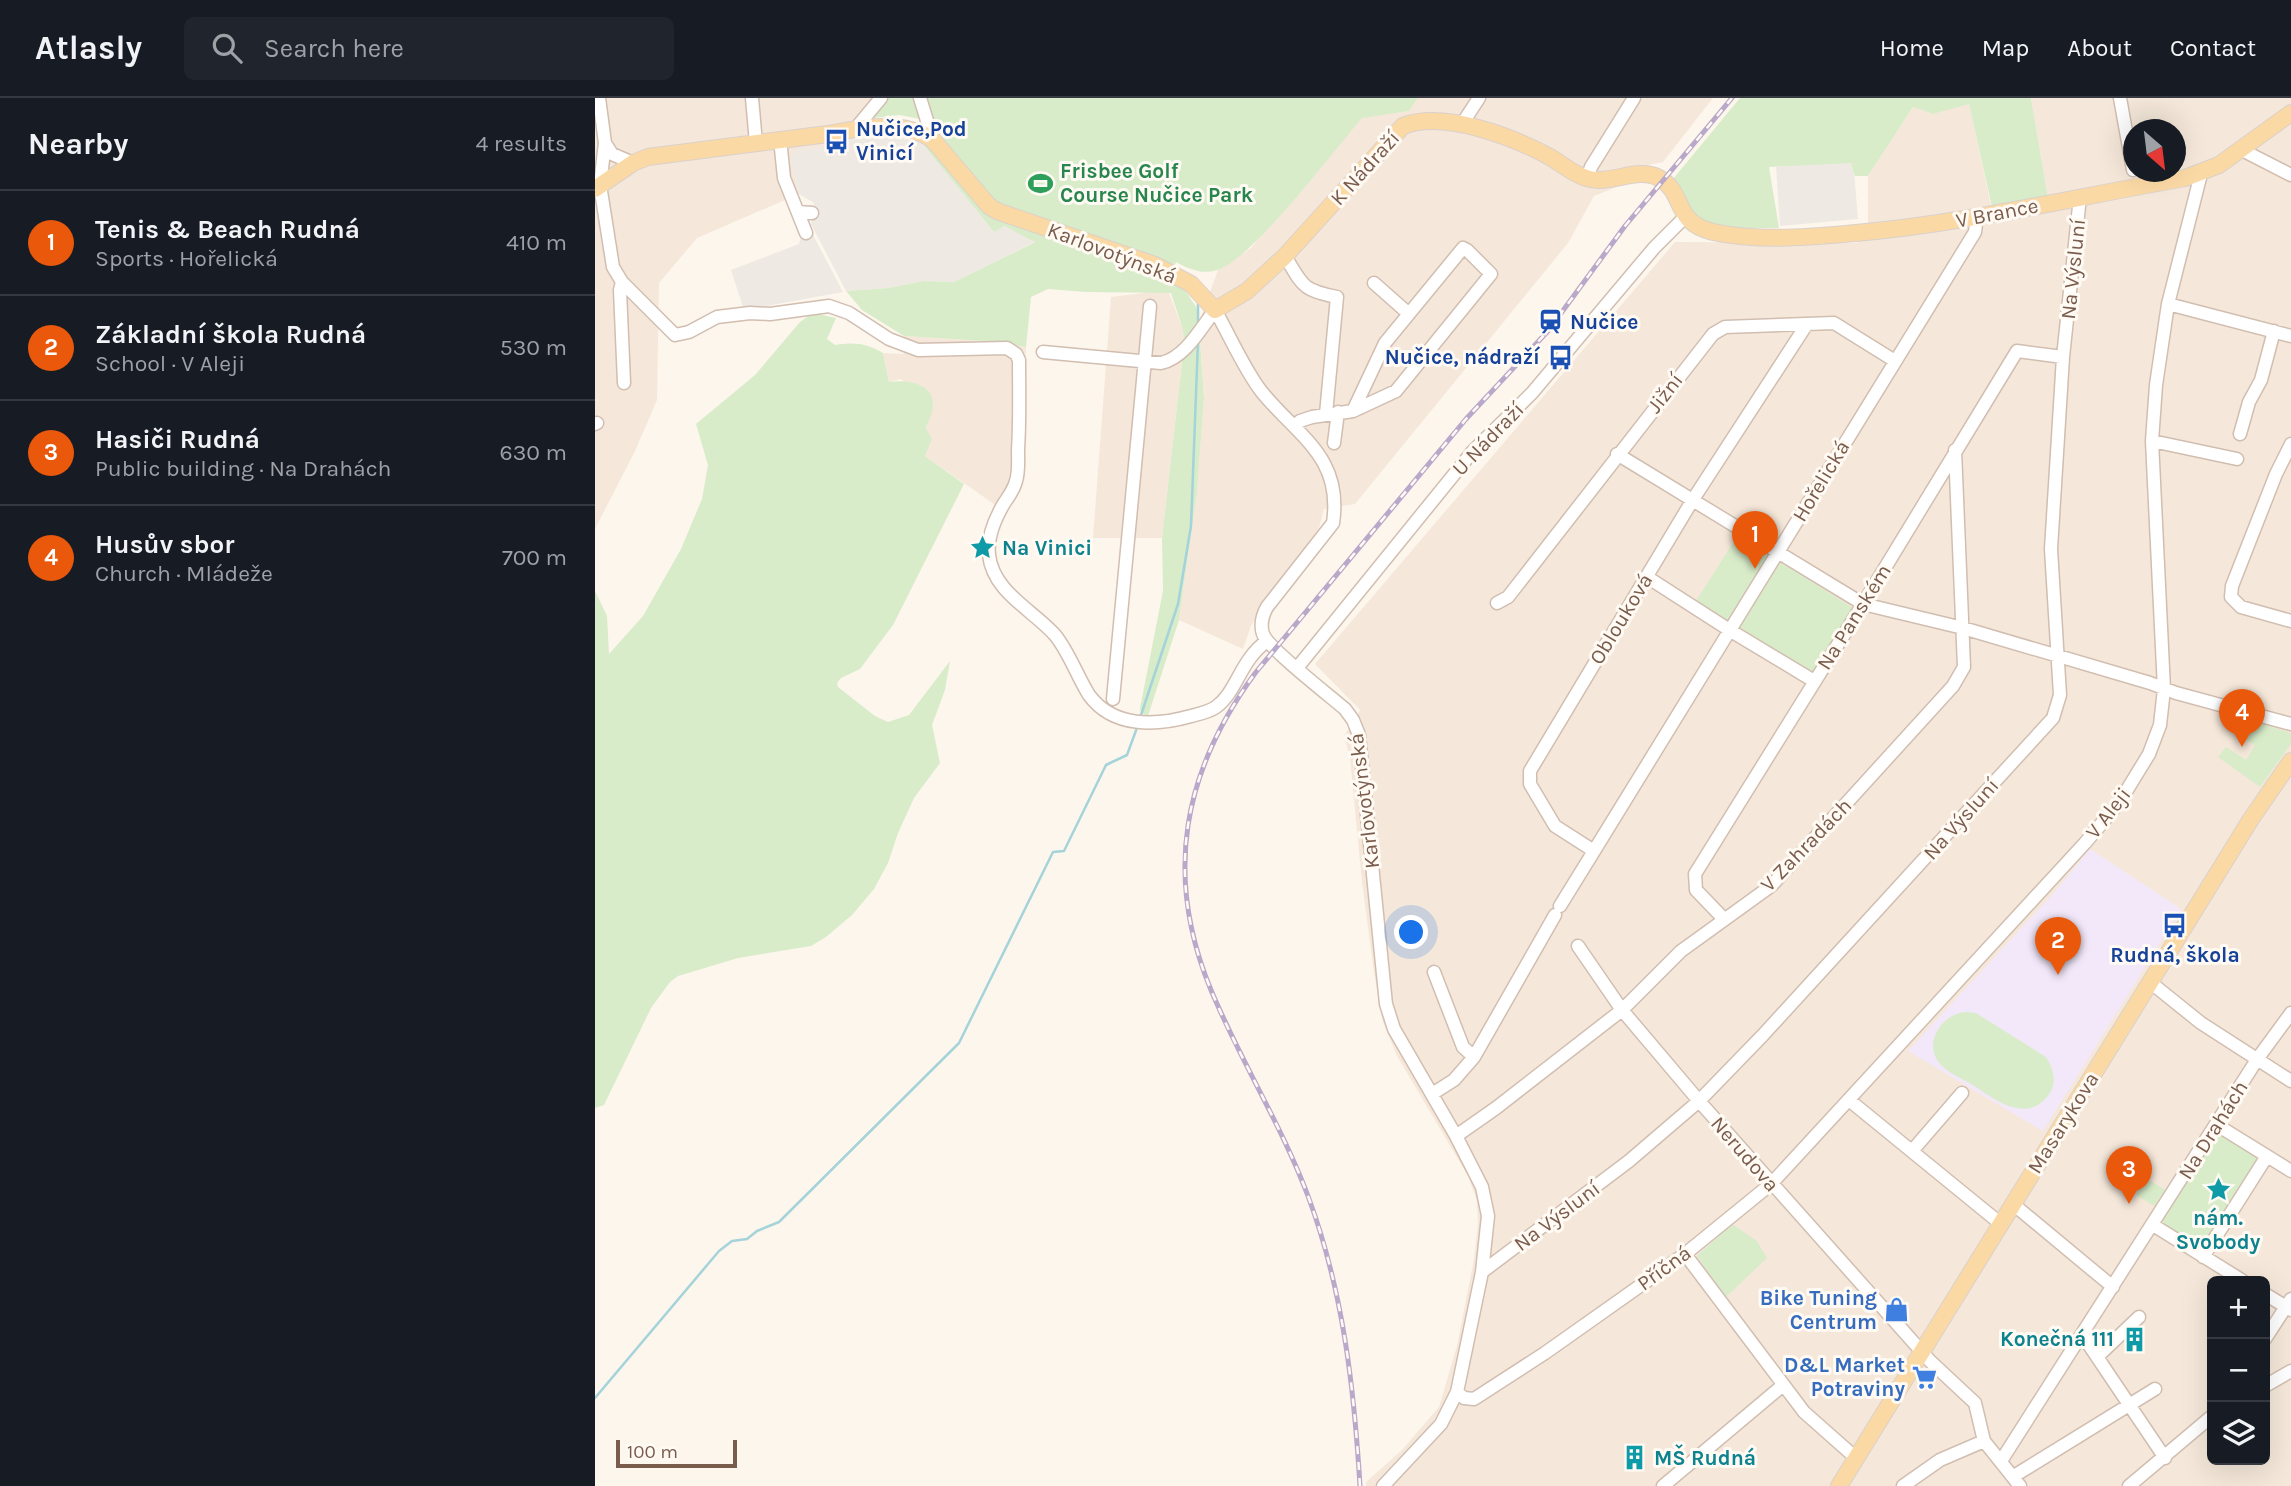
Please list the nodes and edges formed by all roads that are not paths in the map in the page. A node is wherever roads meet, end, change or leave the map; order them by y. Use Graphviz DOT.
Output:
graph roads {
  1 [pos="752,98"];
  2 [pos="881,98"];
  3 [pos="920,98"];
  4 [pos="1479,98"];
  5 [pos="1634,98"];
  6 [pos="2120,98"];
  7 [pos="598,107"];
  8 [pos="2291,113"];
  9 [pos="2124,119"];
  10 [pos="1462,124"];
  11 [pos="856,128"];
  12 [pos="780,139"];
  13 [pos="933,140"];
  14 [pos="605,143"];
  15 [pos="756,143"];
  16 [pos="2242,150"];
  17 [pos="633,163"];
  18 [pos="2186,174"];
  19 [pos="2201,174"];
  20 [pos="2291,175"];
  21 [pos="1587,179"];
  22 [pos="2123,181"];
  23 [pos="597,187"];
  24 [pos="2080,197"];
  25 [pos="798,212"];
  26 [pos="812,213"];
  27 [pos="1977,216"];
  28 [pos="1685,217"];
  29 [pos="806,233"];
  30 [pos="1285,256"];
  31 [pos="622,282"];
  32 [pos="1374,284"];
  33 [pos="2168,304"];
  34 [pos="1150,306"];
  35 [pos="1215,310"];
  36 [pos="1409,314"];
  37 [pos="1807,324"];
  38 [pos="2274,331"];
  39 [pos="2291,336"];
  40 [pos="1043,352"];
  41 [pos="2063,357"];
  42 [pos="1145,361"];
  43 [pos="1895,361"];
  44 [pos="624,383"];
  45 [pos="1353,411"];
  46 [pos="1332,413"];
  47 [pos="1294,426"];
  48 [pos="2240,434"];
  49 [pos="2152,441"];
  50 [pos="1334,443"];
  51 [pos="2291,444"];
  52 [pos="1955,450"];
  53 [pos="1617,454"];
  54 [pos="2237,459"];
  55 [pos="1692,501"];
  56 [pos="1778,552"];
  57 [pos="1647,577"];
  58 [pos="1497,603"];
  59 [pos="1863,604"];
  60 [pos="2291,621"];
  61 [pos="1963,628"];
  62 [pos="1731,631"];
  63 [pos="1266,641"];
  64 [pos="2059,657"];
  65 [pos="1297,668"];
  66 [pos="1814,681"];
  67 [pos="2164,689"];
  68 [pos="1113,699"];
  69 [pos="2291,724"];
  70 [pos="2291,761"];
  71 [pos="1594,851"];
  72 [pos="1723,918"];
  73 [pos="1578,946"];
  74 [pos="1434,972"];
  75 [pos="2150,982"];
  76 [pos="1622,1010"];
  77 [pos="2291,1013"];
  78 [pos="1474,1057"];
  79 [pos="2258,1058"];
  80 [pos="2291,1081"];
  81 [pos="1962,1093"];
  82 [pos="1431,1094"];
  83 [pos="1849,1100"];
  84 [pos="1699,1101"];
  85 [pos="2217,1125"];
  86 [pos="1457,1136"];
  87 [pos="1912,1151"];
  88 [pos="2267,1156"];
  89 [pos="2291,1171"];
  90 [pos="1771,1184"];
  91 [pos="2013,1204"];
  92 [pos="2001,1224"];
  93 [pos="2153,1225"];
  94 [pos="1685,1254"];
  95 [pos="2203,1257"];
  96 [pos="1482,1272"];
  97 [pos="2235,1276"];
  98 [pos="2113,1287"];
  99 [pos="2270,1296"];
  100 [pos="2289,1305"];
  101 [pos="2139,1317"];
  102 [pos="2270,1332"];
  103 [pos="2083,1336"];
  104 [pos="1922,1352"];
  105 [pos="2097,1357"];
  106 [pos="2291,1371"];
  107 [pos="2270,1383"];
  108 [pos="1782,1386"];
  109 [pos="2155,1389"];
  110 [pos="1457,1392"];
  111 [pos="2128,1406"];
  112 [pos="2207,1420"];
  113 [pos="1984,1441"];
  114 [pos="1856,1458"];
  115 [pos="2165,1458"];
  116 [pos="2001,1461"];
  117 [pos="2017,1481"];
  118 [pos="1667,1483"];
  119 [pos="1390,1484"];
  120 [pos="1839,1486"];
  121 [pos="1903,1486"];
  122 [pos="2129,1486"];
  1 -- 15 [label="street"];
  2 -- 11 [label="street"];
  3 -- 13 [label="street"];
  4 -- 10 [label="street"];
  5 -- 21 [label="street"];
  6 -- 9 [label="street"];
  7 -- 14 [label="street"];
  8 -- 16 [label="main road, V Brance"];
  10 -- 21 [label="main road, K Nádraží"];
  10 -- 30 [label="main road, K Nádraží"];
  11 -- 12 [label="main road, Karlovotýnská"];
  11 -- 13 [label="main road, Karlovotýnská"];
  12 -- 15 [label="main road, Karlovotýnská"];
  12 -- 25 [label="street"];
  13 -- 35 [label="main road, Karlovotýnská"];
  14 -- 17 [label="street"];
  14 -- 23 [label="street"];
  15 -- 17 [label="main road, Karlovotýnská"];
  16 -- 19 [label="main road, V Brance"];
  16 -- 20 [label="street"];
  17 -- 23 [label="main road, Karlovotýnská"];
  18 -- 19 [label="main road, V Brance"];
  19 -- 33 [label="street, V Aleji"];
  21 -- 28 [label="main road"];
  22 -- 24 [label="main road, V Brance"];
  23 -- 31 [label="street"];
  24 -- 27 [label="main road, V Brance"];
  24 -- 41 [label="street, Na Výsluní"];
  25 -- 26 [label="street"];
  25 -- 29 [label="street"];
  27 -- 28 [label="main road, V Brance"];
  27 -- 43 [label="street, Hořelická"];
  28 -- 65 [label="street, U Nádraží"];
  30 -- 35 [label="main road, K Nádraží"];
  30 -- 46 [label="street"];
  31 -- 44 [label="street"];
  31 -- 63 [label="street"];
  32 -- 36 [label="street"];
  33 -- 38 [label="street"];
  33 -- 49 [label="street, V Aleji"];
  34 -- 42 [label="street"];
  35 -- 42 [label="street"];
  35 -- 47 [label="street, Karlovotýnská"];
  36 -- 45 [label="street"];
  36 -- 45 [label="street"];
  37 -- 43 [label="street, Jižní"];
  37 -- 53 [label="street, Jižní"];
  37 -- 55 [label="street, Oblouková"];
  38 -- 39 [label="street"];
  38 -- 48 [label="street"];
  40 -- 42 [label="street"];
  41 -- 52 [label="street, Na Panském"];
  41 -- 64 [label="street, Na Výsluní"];
  42 -- 68 [label="street"];
  43 -- 56 [label="street, Hořelická"];
  45 -- 46 [label="street"];
  46 -- 47 [label="street"];
  46 -- 50 [label="street"];
  47 -- 63 [label="street, Karlovotýnská"];
  49 -- 54 [label="street"];
  49 -- 67 [label="street, V Aleji"];
  51 -- 60 [label="street"];
  52 -- 59 [label="street, Na Panském"];
  52 -- 61 [label="street, V Zahradách"];
  53 -- 55 [label="street"];
  53 -- 58 [label="street, Jižní"];
  55 -- 56 [label="street"];
  55 -- 57 [label="street, Oblouková"];
  56 -- 59 [label="street"];
  56 -- 62 [label="street, Hořelická"];
  57 -- 62 [label="street"];
  57 -- 71 [label="street, Oblouková"];
  59 -- 61 [label="street"];
  59 -- 66 [label="street, Na Panském"];
  61 -- 64 [label="street"];
  61 -- 72 [label="street, V Zahradách"];
  62 -- 66 [label="street"];
  62 -- 71 [label="street, Hořelická"];
  63 -- 65 [label="street, Karlovotýnská"];
  64 -- 67 [label="street"];
  64 -- 84 [label="street, Na Výsluní"];
  65 -- 82 [label="street, Karlovotýnská"];
  66 -- 72 [label="street, Na Panském"];
  67 -- 69 [label="street"];
  67 -- 83 [label="street, V Aleji"];
  70 -- 75 [label="main road, Masarykova"];
  71 -- 78 [label="street"];
  72 -- 76 [label="street, V Zahradách"];
  73 -- 76 [label="street, Nerudova"];
  74 -- 78 [label="street"];
  75 -- 79 [label="street"];
  75 -- 91 [label="main road, Masarykova"];
  76 -- 84 [label="street, Nerudova"];
  76 -- 86 [label="street, V Zahradách"];
  77 -- 79 [label="street, Na Drahách"];
  78 -- 82 [label="street"];
  79 -- 80 [label="street"];
  79 -- 85 [label="street, Na Drahách"];
  81 -- 87 [label="street"];
  82 -- 86 [label="street, Karlovotýnská"];
  83 -- 87 [label="street"];
  83 -- 90 [label="street, Příčná"];
  84 -- 90 [label="street, Nerudova"];
  84 -- 96 [label="street, Na Výsluní"];
  85 -- 88 [label="street"];
  85 -- 93 [label="street, Na Drahách"];
  86 -- 96 [label="street, Karlovotýnská"];
  87 -- 92 [label="street"];
  88 -- 89 [label="street"];
  88 -- 95 [label="street"];
  90 -- 94 [label="street, Příčná"];
  90 -- 104 [label="street, Nerudova"];
  91 -- 92 [label="main road, Masarykova"];
  91 -- 98 [label="street"];
  92 -- 104 [label="main road, Masarykova"];
  93 -- 95 [label="street"];
  93 -- 98 [label="street, Na Drahách"];
  94 -- 108 [label="street"];
  94 -- 110 [label="street, Příčná"];
  95 -- 97 [label="street"];
  96 -- 110 [label="street, Karlovotýnská"];
  98 -- 103 [label="street, Na Drahách"];
  99 -- 100 [label="street"];
  100 -- 102 [label="street"];
  101 -- 105 [label="street"];
  103 -- 105 [label="street"];
  103 -- 116 [label="street, Na Drahách"];
  104 -- 113 [label="street, Nerudova"];
  104 -- 114 [label="main road, Masarykova"];
  105 -- 111 [label="street"];
  106 -- 107 [label="street"];
  108 -- 114 [label="street"];
  108 -- 118 [label="street"];
  109 -- 111 [label="street"];
  110 -- 119 [label="street, Karlovotýnská"];
  111 -- 115 [label="street"];
  111 -- 117 [label="street"];
  112 -- 115 [label="street"];
  113 -- 116 [label="street"];
  113 -- 121 [label="street"];
  114 -- 120 [label="main road, Masarykova"];
  115 -- 122 [label="street"];
  116 -- 117 [label="street"];
}
